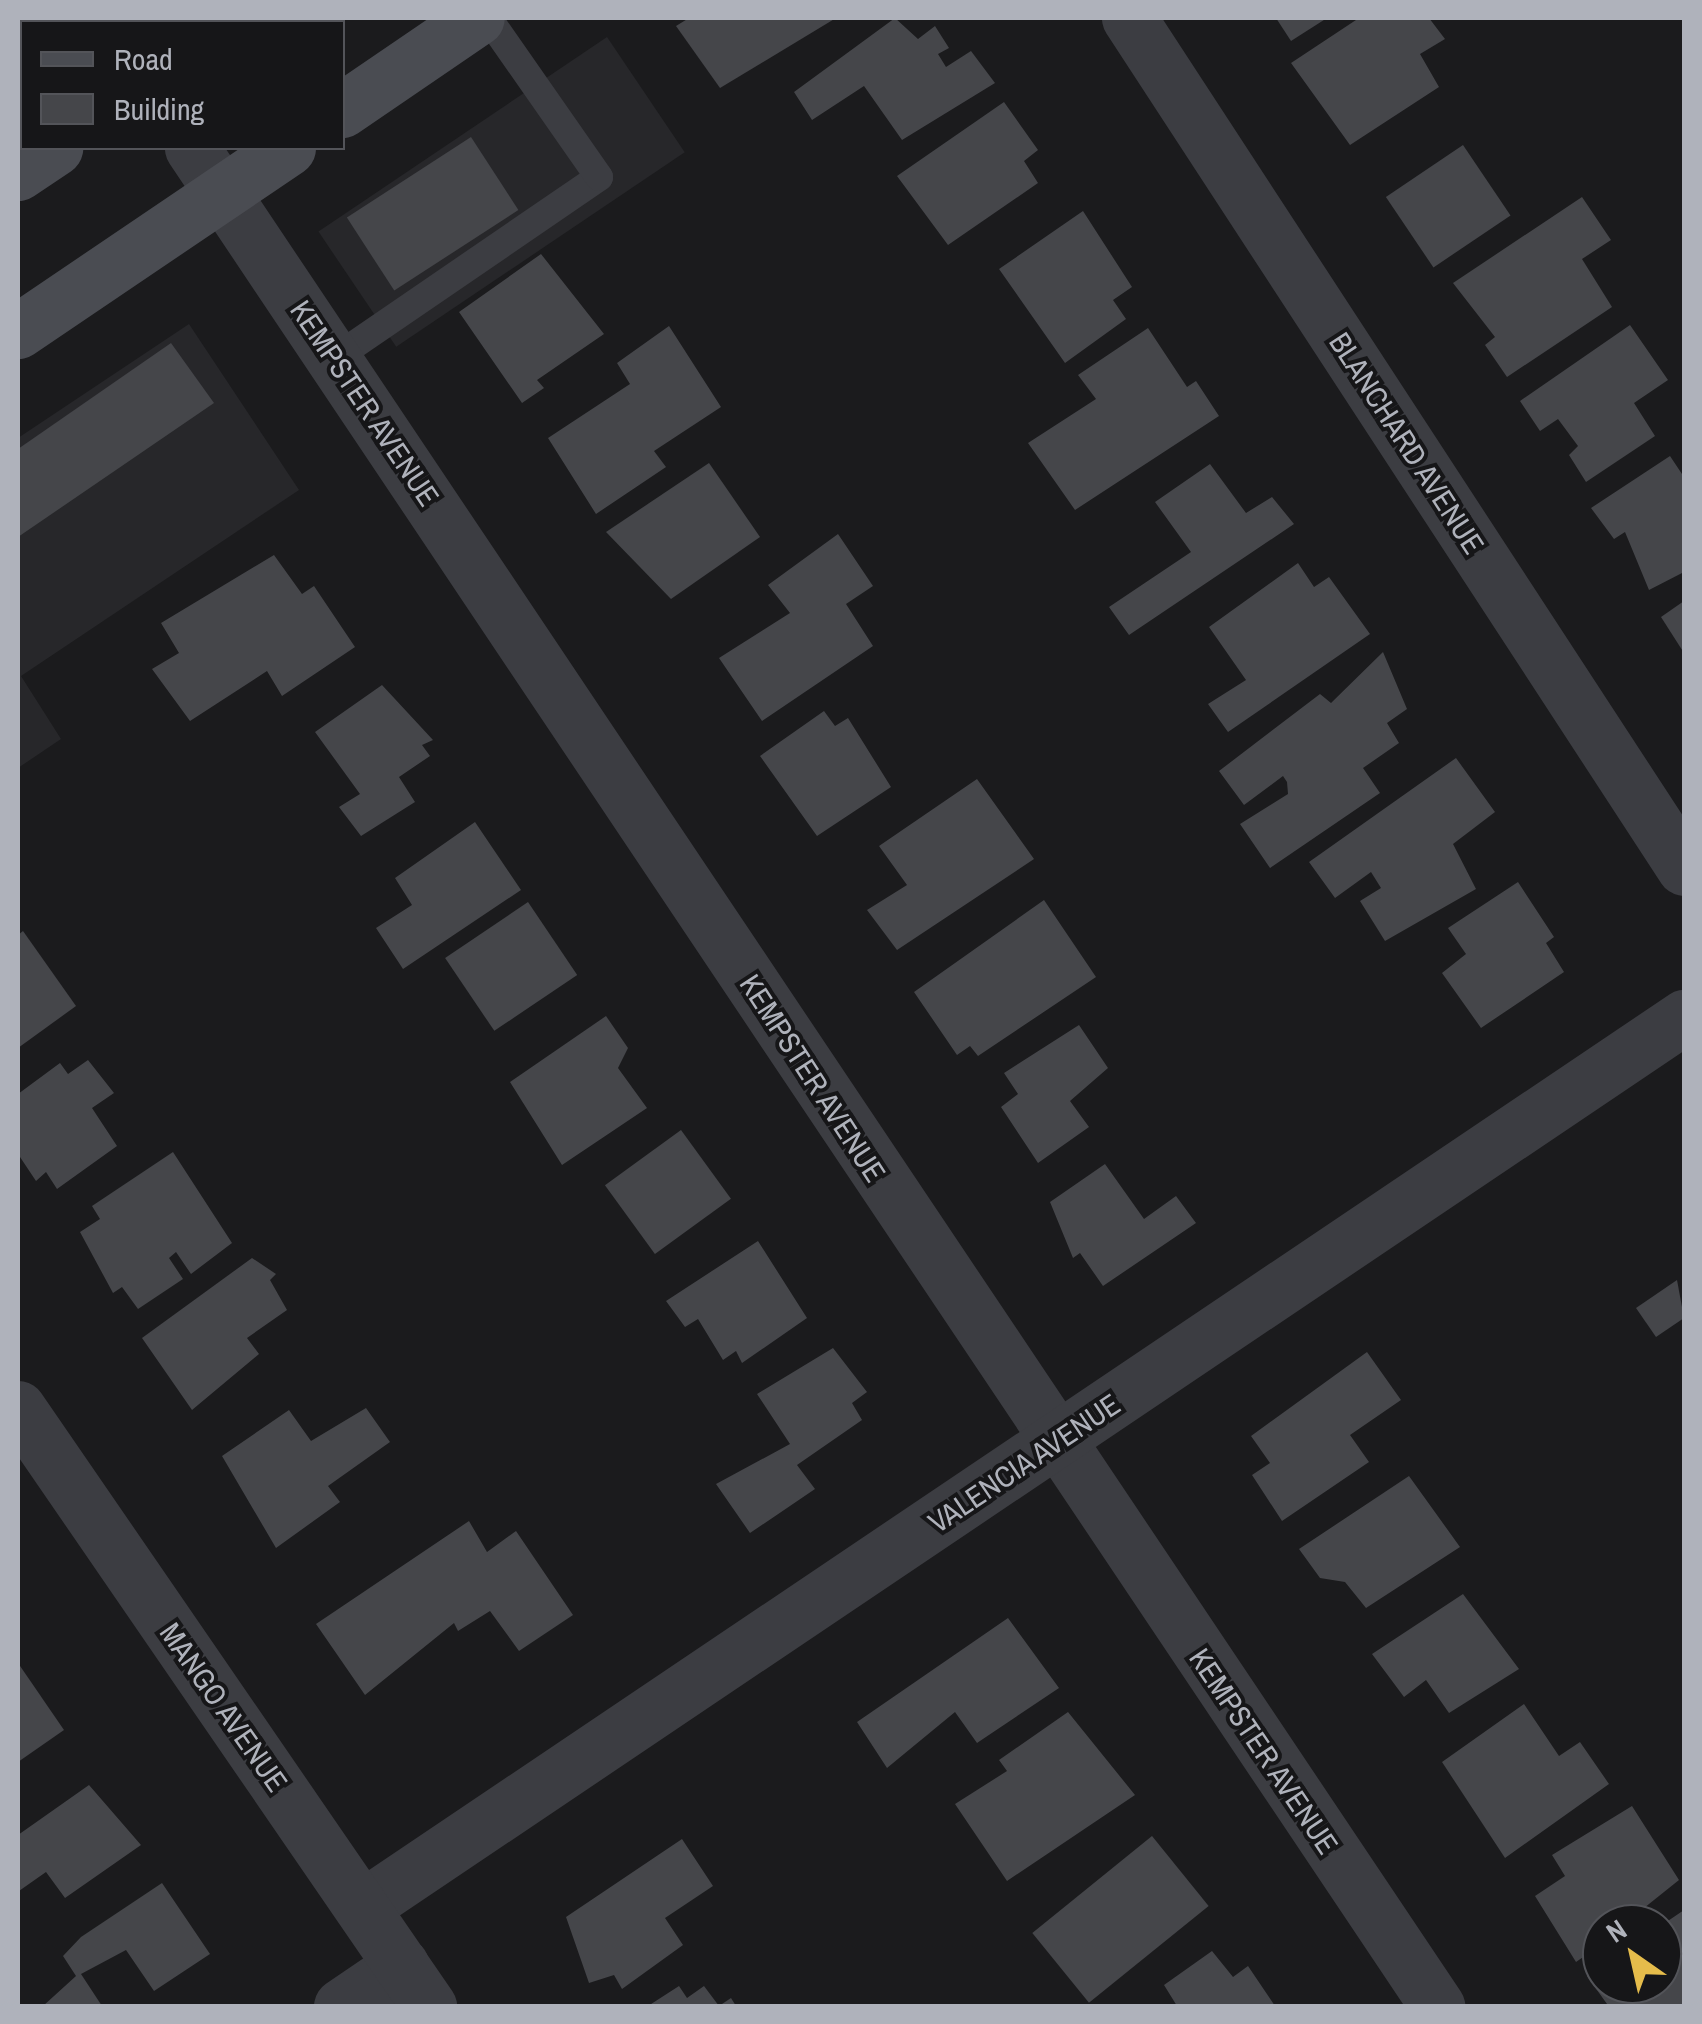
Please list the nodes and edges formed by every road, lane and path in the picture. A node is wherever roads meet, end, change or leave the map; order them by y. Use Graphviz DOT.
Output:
graph roads {
  1 [pos="477,18"];
  2 [pos="488,18"];
  3 [pos="1129,18"];
  4 [pos="345,108"];
  5 [pos="52,150"];
  6 [pos="193,150"];
  7 [pos="285,150"];
  8 [pos="18,173"];
  9 [pos="221,193"];
  10 [pos="18,331"];
  11 [pos="336,358"];
  12 [pos="1684,868"];
  13 [pos="1684,1016"];
  14 [pos="18,1408"];
  15 [pos="1054,1443"];
  16 [pos="362,1907"];
  17 [pos="415,1986"];
  18 [pos="341,2006"];
  19 [pos="1437,2006"];
  1 -- 4 [label="main road"];
  2 -- 11 [label="lane"];
  3 -- 12 [label="street, BLANCHARD AVENUE"];
  5 -- 8 [label="main road"];
  6 -- 9 [label="street, KEMPSTER AVENUE"];
  7 -- 9 [label="main road"];
  9 -- 10 [label="main road"];
  9 -- 11 [label="street, KEMPSTER AVENUE"];
  11 -- 15 [label="street, KEMPSTER AVENUE"];
  13 -- 15 [label="street, VALENCIA AVENUE"];
  14 -- 16 [label="street, MANGO AVENUE"];
  15 -- 16 [label="street, VALENCIA AVENUE"];
  15 -- 19 [label="street, KEMPSTER AVENUE"];
  16 -- 17 [label="street, MANGO AVENUE"];
  17 -- 18 [label="street"];
}
